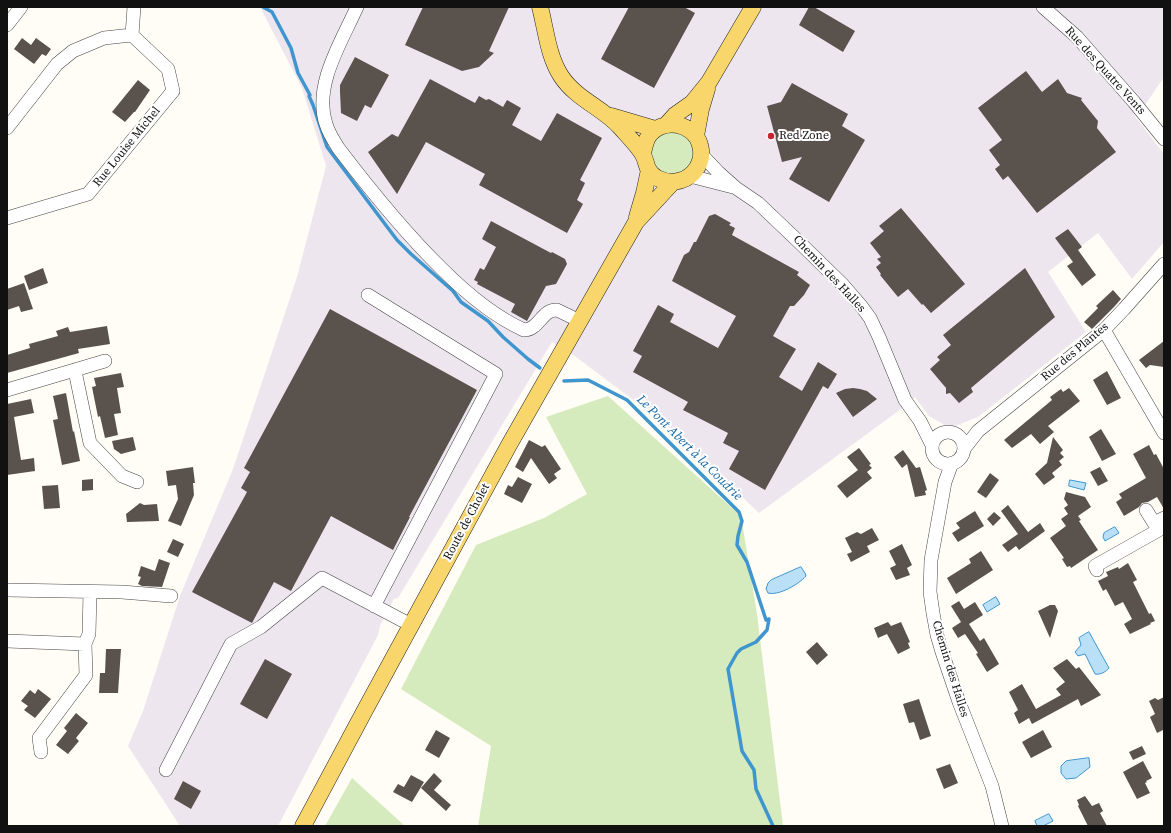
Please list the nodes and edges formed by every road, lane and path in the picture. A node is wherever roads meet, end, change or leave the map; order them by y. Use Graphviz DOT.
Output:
graph roads {
  1 [pos="21,7"];
  2 [pos="134,7"];
  3 [pos="357,7"];
  4 [pos="540,7"];
  5 [pos="753,7"];
  6 [pos="1043,7"];
  7 [pos="7,25"];
  8 [pos="132,35"];
  9 [pos="709,82"];
  10 [pos="608,115"];
  11 [pos="661,127"];
  12 [pos="7,128"];
  13 [pos="696,136"];
  14 [pos="1164,139"];
  15 [pos="643,154"];
  16 [pos="701,154"];
  17 [pos="649,170"];
  18 [pos="690,176"];
  19 [pos="672,182"];
  20 [pos="736,188"];
  21 [pos="7,218"];
  22 [pos="636,222"];
  23 [pos="1164,264"];
  24 [pos="368,295"];
  25 [pos="580,321"];
  26 [pos="1104,330"];
  27 [pos="105,361"];
  28 [pos="75,371"];
  29 [pos="7,390"];
  30 [pos="920,421"];
  31 [pos="978,431"];
  32 [pos="943,432"];
  33 [pos="1164,433"];
  34 [pos="959,436"];
  35 [pos="932,445"];
  36 [pos="964,449"];
  37 [pos="946,462"];
  38 [pos="137,482"];
  39 [pos="1146,510"];
  40 [pos="1164,518"];
  41 [pos="1164,527"];
  42 [pos="1097,570"];
  43 [pos="7,590"];
  44 [pos="90,592"];
  45 [pos="171,596"];
  46 [pos="374,606"];
  47 [pos="411,625"];
  48 [pos="7,641"];
  49 [pos="85,644"];
  50 [pos="41,752"];
  51 [pos="166,770"];
  52 [pos="303,826"];
  53 [pos="1002,826"];
  1 -- 7 [label="street"];
  2 -- 8 [label="street"];
  3 -- 25 [label="street"];
  4 -- 10 [label="main road"];
  5 -- 9 [label="main road"];
  6 -- 14 [label="street, Rue des Quatre Vents"];
  8 -- 12 [label="street"];
  8 -- 21 [label="street, Rue Louise Michel"];
  9 -- 11 [label="main road"];
  9 -- 13 [label="main road"];
  10 -- 11 [label="main road"];
  10 -- 15 [label="main road"];
  11 -- 13 [label="main road"];
  11 -- 15 [label="main road"];
  13 -- 16 [label="main road"];
  15 -- 17 [label="main road"];
  16 -- 18 [label="main road"];
  16 -- 20 [label="street, Chemin des Halles"];
  17 -- 19 [label="main road"];
  17 -- 22 [label="main road, Route de Cholet"];
  18 -- 19 [label="main road"];
  18 -- 20 [label="street, Chemin des Halles"];
  19 -- 22 [label="main road, Route de Cholet"];
  20 -- 30 [label="street, Chemin des Halles"];
  22 -- 25 [label="main road, Route de Cholet"];
  23 -- 26 [label="street, Rue des Plantes"];
  24 -- 46 [label="street"];
  25 -- 47 [label="main road, Route de Cholet"];
  26 -- 31 [label="street, Rue des Plantes"];
  26 -- 33 [label="street"];
  27 -- 28 [label="street"];
  28 -- 29 [label="street"];
  28 -- 38 [label="street"];
  30 -- 32 [label="street, Chemin des Halles"];
  30 -- 35 [label="street, Chemin des Halles"];
  31 -- 34 [label="street, Rue des Plantes"];
  31 -- 36 [label="street, Rue des Plantes"];
  32 -- 34 [label="street"];
  32 -- 35 [label="street"];
  34 -- 36 [label="street"];
  35 -- 37 [label="street"];
  36 -- 37 [label="street"];
  37 -- 53 [label="street, Chemin des Halles"];
  39 -- 40 [label="street"];
  41 -- 42 [label="street"];
  43 -- 44 [label="street"];
  44 -- 45 [label="street"];
  44 -- 49 [label="street"];
  46 -- 47 [label="street"];
  46 -- 51 [label="street"];
  47 -- 52 [label="main road, Route de Cholet"];
  48 -- 49 [label="street"];
  49 -- 50 [label="street"];
}
